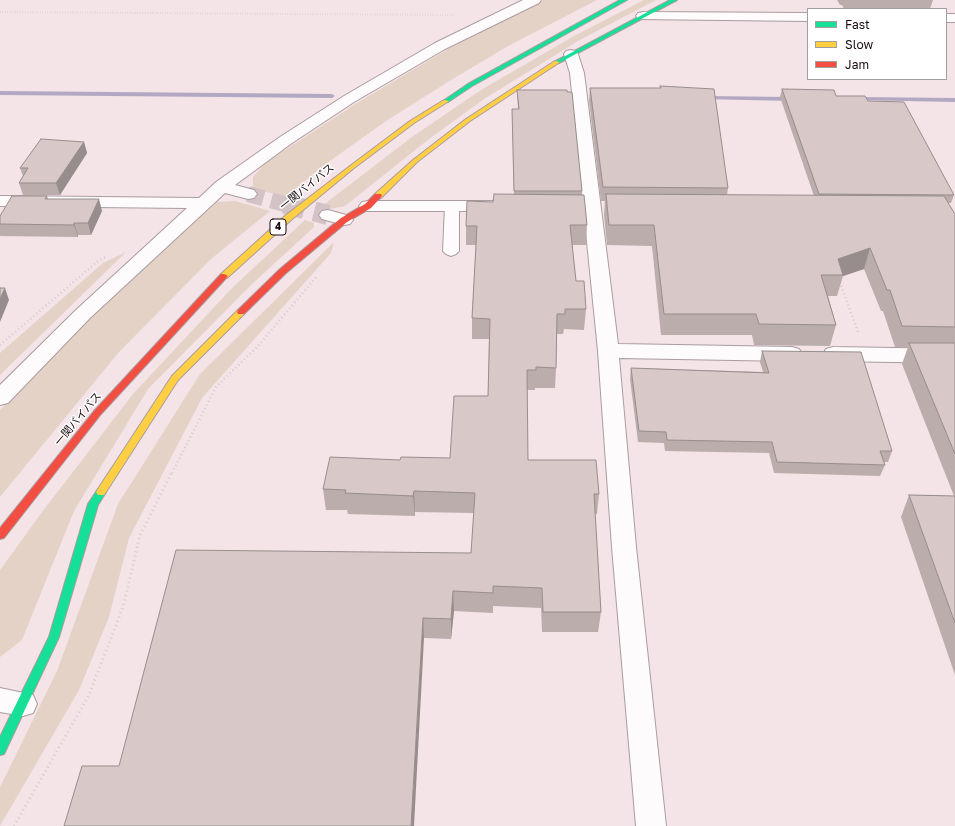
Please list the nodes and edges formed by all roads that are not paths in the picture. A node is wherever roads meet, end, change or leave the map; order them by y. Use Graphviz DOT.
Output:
graph roads {
  1 [pos="534,0"];
  2 [pos="624,0"];
  3 [pos="674,0"];
  4 [pos="643,16"];
  5 [pos="807,17"];
  6 [pos="571,54"];
  7 [pos="222,186"];
  8 [pos="248,194"];
  9 [pos="0,201"];
  10 [pos="202,203"];
  11 [pos="368,206"];
  12 [pos="452,206"];
  13 [pos="514,206"];
  14 [pos="451,252"];
  15 [pos="608,351"];
  16 [pos="955,356"];
  17 [pos="0,398"];
  18 [pos="0,535"];
  19 [pos="11,702"];
  20 [pos="0,750"];
  21 [pos="651,826"];
  1 -- 7 [label="street"];
  2 -- 18 [label="main road, 一関バイパス / 4"];
  3 -- 4 [label="main road"];
  4 -- 5 [label="street"];
  4 -- 6 [label="main road"];
  6 -- 11 [label="main road"];
  6 -- 15 [label="street"];
  7 -- 8 [label="street"];
  7 -- 10 [label="street"];
  9 -- 10 [label="street"];
  10 -- 17 [label="street"];
  11 -- 12 [label="street"];
  11 -- 19 [label="main road"];
  12 -- 13 [label="street"];
  12 -- 14 [label="lane"];
  15 -- 16 [label="street"];
  15 -- 21 [label="street"];
  19 -- 20 [label="main road"];
}
